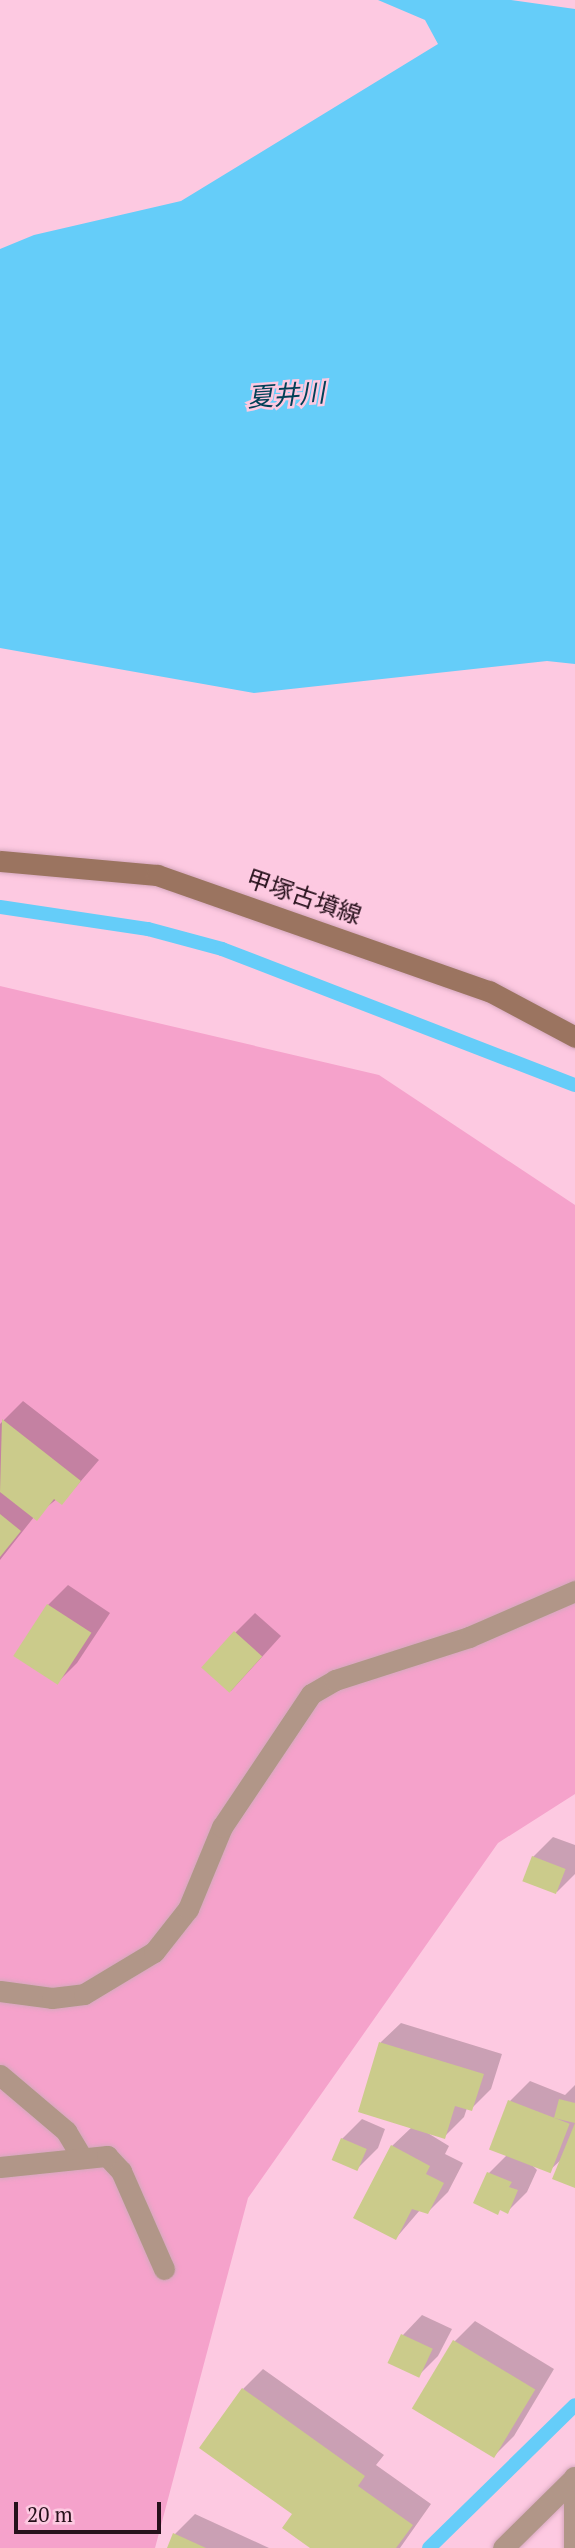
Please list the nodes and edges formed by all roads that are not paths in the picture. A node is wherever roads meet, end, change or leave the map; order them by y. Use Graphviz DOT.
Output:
graph roads {
  1 [pos="0,861"];
  2 [pos="575,1037"];
  3 [pos="575,1591"];
  4 [pos="0,1991"];
  5 [pos="0,2075"];
  6 [pos="82,2158"];
  7 [pos="0,2167"];
  8 [pos="164,2269"];
  9 [pos="575,2477"];
  10 [pos="503,2548"];
  11 [pos="574,2548"];
  1 -- 2 [label="main road, 甲塚古墳線"];
  3 -- 4 [label="street"];
  5 -- 6 [label="street"];
  6 -- 7 [label="street"];
  6 -- 8 [label="street"];
  9 -- 10 [label="street"];
  9 -- 11 [label="street"];
}
